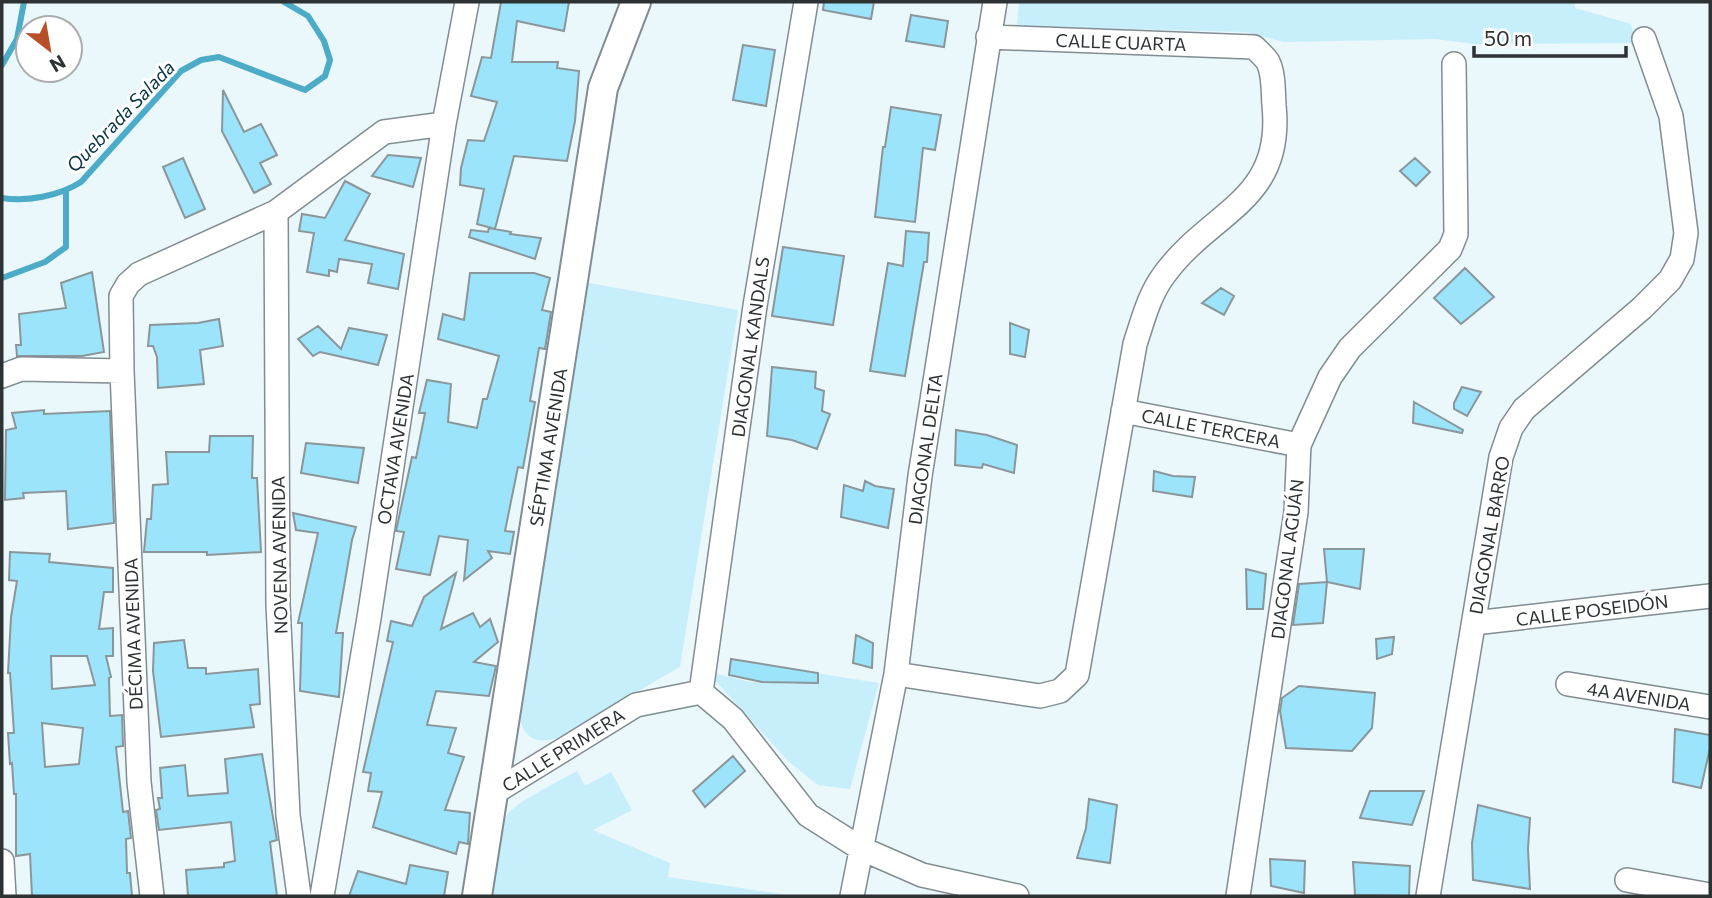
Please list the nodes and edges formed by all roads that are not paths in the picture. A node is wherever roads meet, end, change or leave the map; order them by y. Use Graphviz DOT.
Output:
graph roads {
  1 [pos="467,2"];
  2 [pos="636,2"];
  3 [pos="806,2"];
  4 [pos="995,2"];
  5 [pos="988,37"];
  6 [pos="1644,39"];
  7 [pos="1454,64"];
  8 [pos="444,124"];
  9 [pos="276,212"];
  10 [pos="122,370"];
  11 [pos="2,376"];
  12 [pos="1123,411"];
  13 [pos="1299,445"];
  14 [pos="1710,596"];
  15 [pos="1474,623"];
  16 [pos="896,674"];
  17 [pos="1569,684"];
  18 [pos="701,692"];
  19 [pos="1710,708"];
  20 [pos="495,792"];
  21 [pos="860,848"];
  22 [pos="2,861"];
  23 [pos="1627,880"];
  24 [pos="1710,895"];
  25 [pos="4,896"];
  26 [pos="152,896"];
  27 [pos="299,896"];
  28 [pos="322,896"];
  29 [pos="477,896"];
  30 [pos="852,896"];
  31 [pos="1017,896"];
  32 [pos="1238,896"];
  33 [pos="1428,896"];
  1 -- 8 [label="street, OCTAVA AVENIDA"];
  2 -- 20 [label="street, SÉPTIMA AVENIDA"];
  3 -- 18 [label="street, DIAGONAL KANDALS"];
  4 -- 5 [label="street, DIAGONAL DELTA"];
  5 -- 12 [label="street, CALLE CUARTA"];
  5 -- 16 [label="street, DIAGONAL DELTA"];
  6 -- 15 [label="street, DIAGONAL BARRO"];
  7 -- 13 [label="street, DIAGONAL AGUÁN"];
  8 -- 9 [label="street, DÉCIMA AVENIDA"];
  8 -- 28 [label="street, OCTAVA AVENIDA"];
  9 -- 10 [label="street, DÉCIMA AVENIDA"];
  9 -- 27 [label="street, NOVENA AVENIDA"];
  10 -- 11 [label="street"];
  10 -- 26 [label="street, DÉCIMA AVENIDA"];
  12 -- 13 [label="street, CALLE TERCERA"];
  12 -- 16 [label="street"];
  13 -- 32 [label="street, DIAGONAL AGUÁN"];
  14 -- 15 [label="street, CALLE POSEIDÓN"];
  15 -- 33 [label="street, DIAGONAL BARRO"];
  16 -- 21 [label="street, DIAGONAL DELTA"];
  17 -- 19 [label="street, 4A AVENIDA"];
  18 -- 20 [label="street, CALLE PRIMERA"];
  18 -- 21 [label="street"];
  20 -- 29 [label="street, SÉPTIMA AVENIDA"];
  21 -- 30 [label="street, DIAGONAL DELTA"];
  21 -- 31 [label="street"];
  22 -- 25 [label="street"];
  23 -- 24 [label="street"];
}
